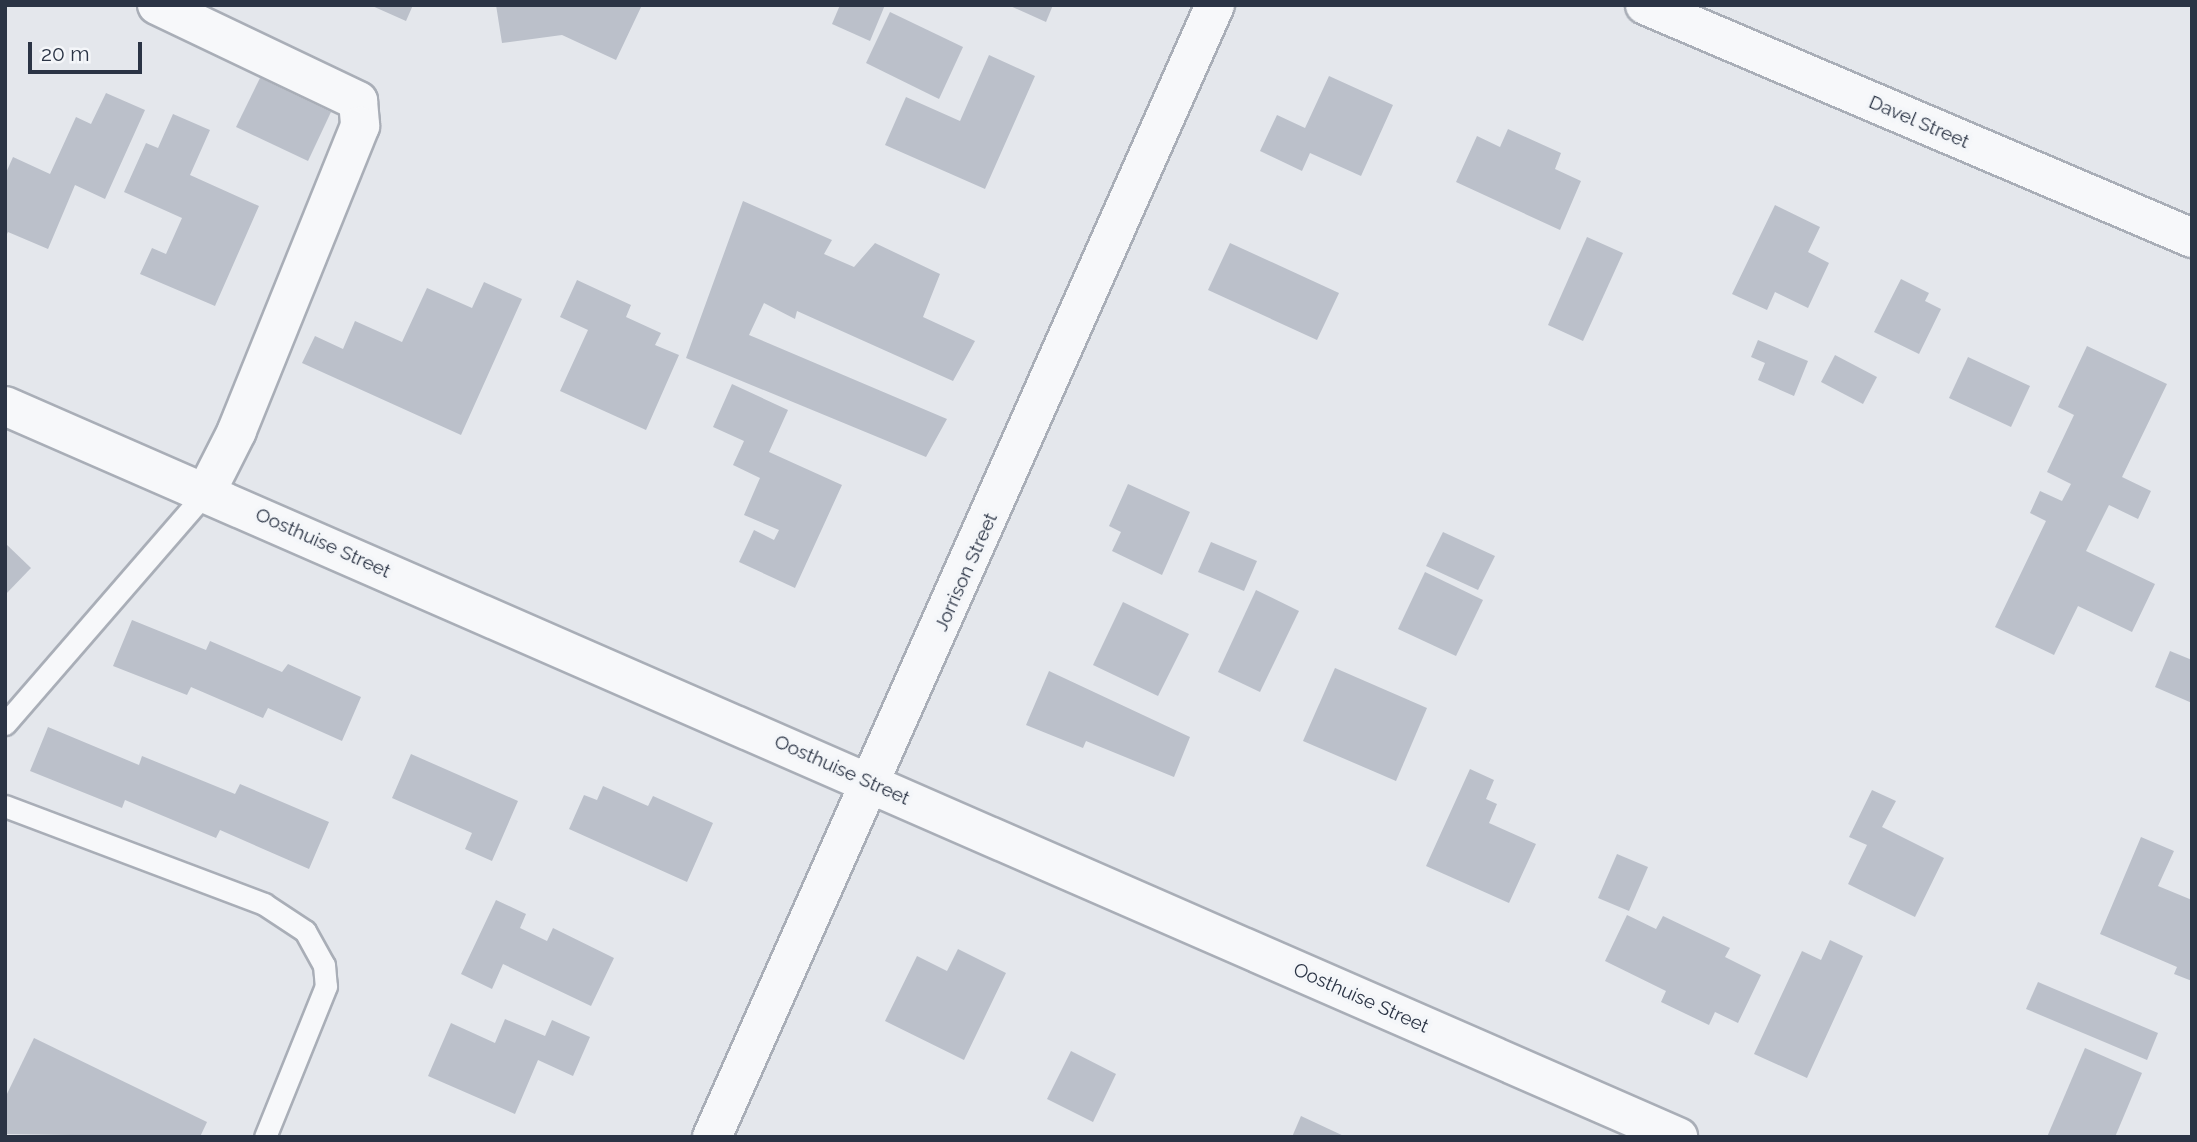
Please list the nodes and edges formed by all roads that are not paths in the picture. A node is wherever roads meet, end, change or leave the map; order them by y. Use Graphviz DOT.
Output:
graph roads {
  1 [pos="156,5"];
  2 [pos="1215,5"];
  3 [pos="1645,5"];
  4 [pos="2192,239"];
  5 [pos="5,406"];
  6 [pos="206,492"];
  7 [pos="5,724"];
  8 [pos="873,783"];
  9 [pos="5,806"];
  10 [pos="265,1137"];
  11 [pos="712,1137"];
  12 [pos="1678,1137"];
  1 -- 6 [label="street"];
  2 -- 8 [label="street, Jorrison Street"];
  3 -- 4 [label="street, Davel Street"];
  5 -- 6 [label="street, Oosthuise Street"];
  6 -- 7 [label="lane"];
  6 -- 8 [label="street, Oosthuise Street"];
  8 -- 11 [label="street, Jorrison Street"];
  8 -- 12 [label="street, Oosthuise Street"];
  9 -- 10 [label="lane"];
}
